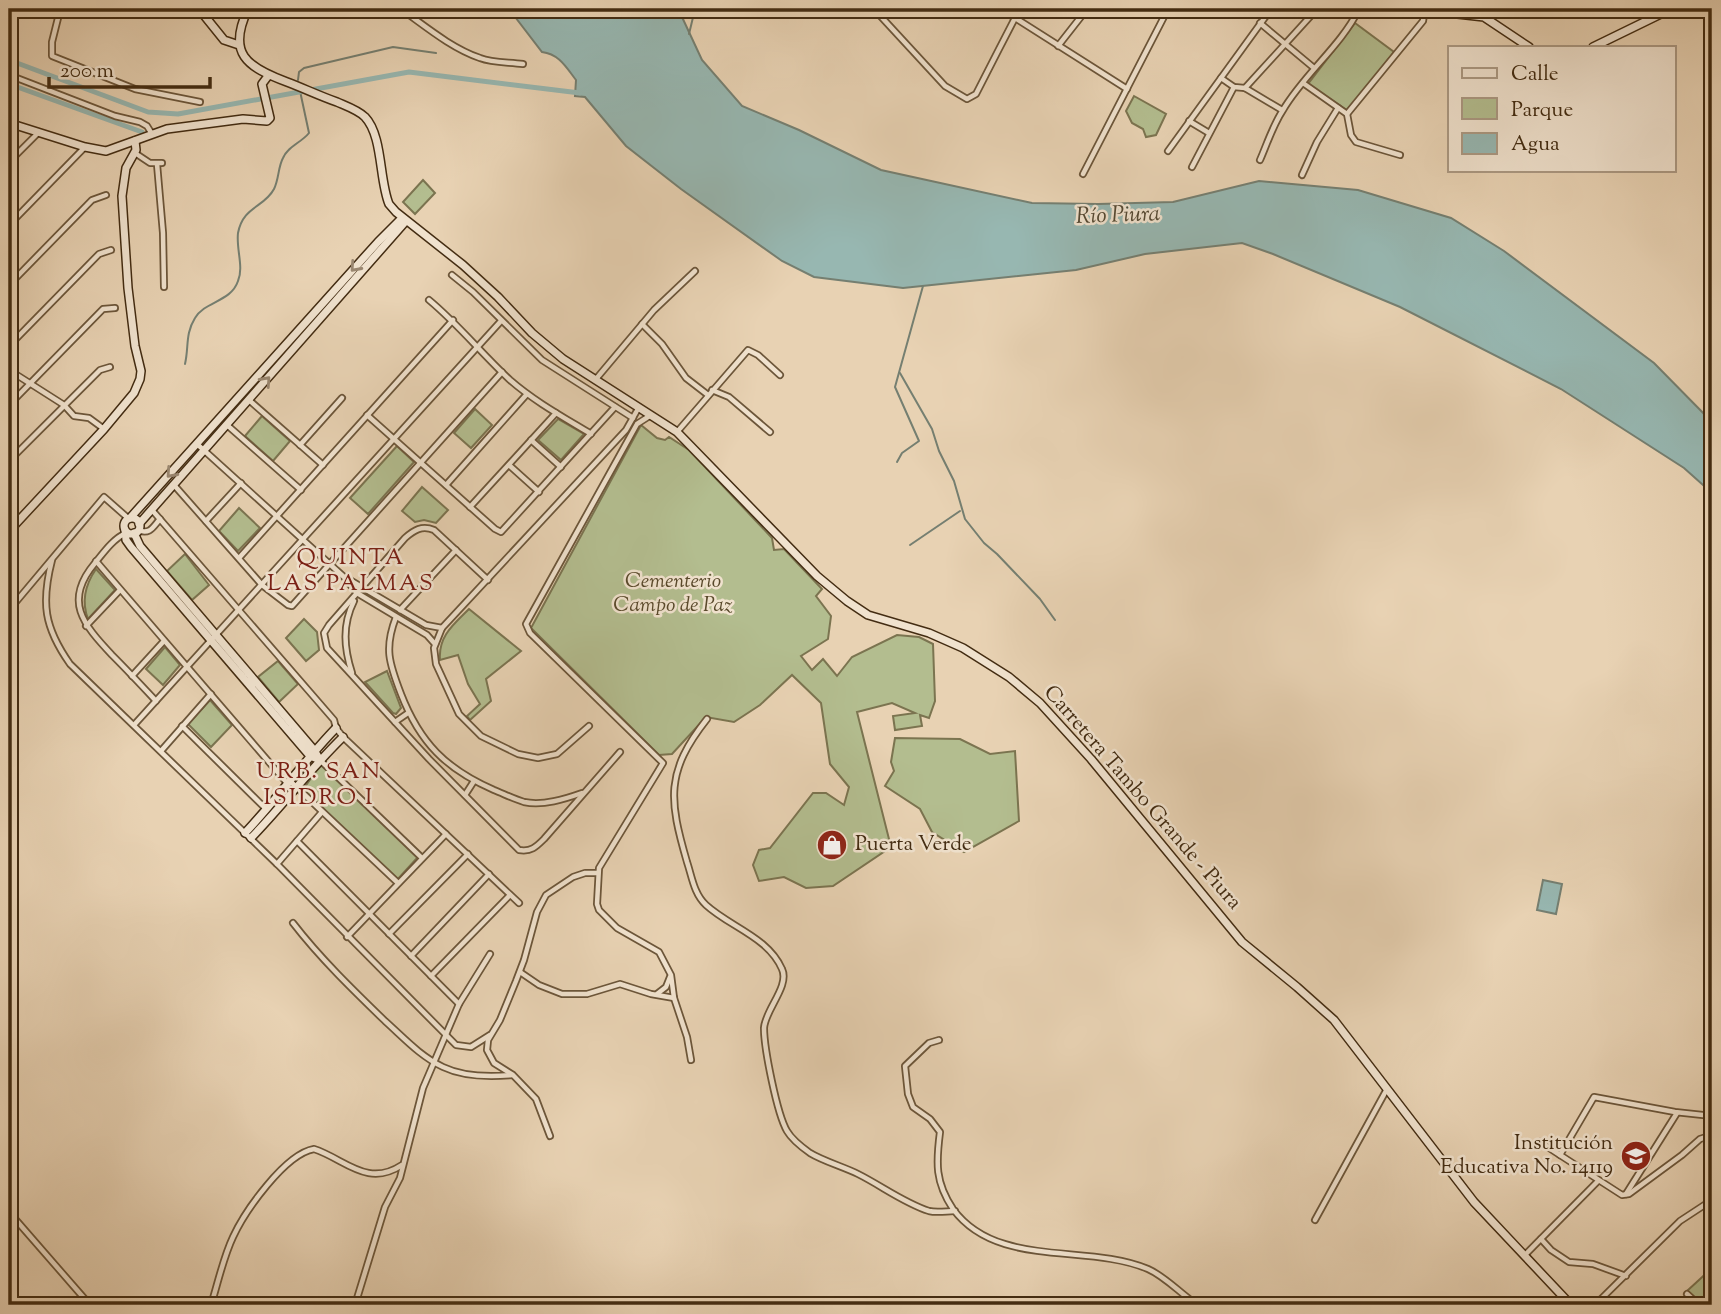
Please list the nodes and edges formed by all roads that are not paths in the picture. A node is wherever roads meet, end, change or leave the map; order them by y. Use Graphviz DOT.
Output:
graph roads {
  1 [pos="42,9"];
  2 [pos="81,9"];
  3 [pos="199,9"];
  4 [pos="248,9"];
  5 [pos="401,9"];
  6 [pos="874,9"];
  7 [pos="1001,9"];
  8 [pos="1013,9"];
  9 [pos="1087,9"];
  10 [pos="1168,9"];
  11 [pos="1271,9"];
  12 [pos="1317,9"];
  13 [pos="1359,9"];
  14 [pos="1413,9"];
  15 [pos="1426,9"];
  16 [pos="1491,9"];
  17 [pos="1671,9"];
  18 [pos="60,10"];
  19 [pos="1015,18"];
  20 [pos="1484,18"];
  21 [pos="1260,23"];
  22 [pos="1285,44"];
  23 [pos="239,45"];
  24 [pos="1058,46"];
  25 [pos="1527,46"];
  26 [pos="1595,46"];
  27 [pos="523,64"];
  28 [pos="1314,68"];
  29 [pos="9,75"];
  30 [pos="268,76"];
  31 [pos="1221,78"];
  32 [pos="1303,83"];
  33 [pos="1234,87"];
  34 [pos="1245,88"];
  35 [pos="1127,89"];
  36 [pos="201,102"];
  37 [pos="1338,108"];
  38 [pos="1282,110"];
  39 [pos="1347,114"];
  40 [pos="1189,121"];
  41 [pos="9,123"];
  42 [pos="38,133"];
  43 [pos="1209,133"];
  44 [pos="152,134"];
  45 [pos="133,141"];
  46 [pos="85,147"];
  47 [pos="1168,151"];
  48 [pos="134,152"];
  49 [pos="1401,155"];
  50 [pos="1260,160"];
  51 [pos="9,162"];
  52 [pos="1192,167"];
  53 [pos="1083,174"];
  54 [pos="1302,174"];
  55 [pos="106,195"];
  56 [pos="405,219"];
  57 [pos="9,225"];
  58 [pos="111,250"];
  59 [pos="695,271"];
  60 [pos="452,275"];
  61 [pos="9,285"];
  62 [pos="164,287"];
  63 [pos="429,300"];
  64 [pos="115,308"];
  65 [pos="453,320"];
  66 [pos="501,321"];
  67 [pos="642,324"];
  68 [pos="9,346"];
  69 [pos="478,346"];
  70 [pos="110,367"];
  71 [pos="9,370"];
  72 [pos="502,372"];
  73 [pos="780,375"];
  74 [pos="596,379"];
  75 [pos="30,384"];
  76 [pos="712,390"];
  77 [pos="527,394"];
  78 [pos="708,395"];
  79 [pos="342,398"];
  80 [pos="249,400"];
  81 [pos="9,405"];
  82 [pos="64,405"];
  83 [pos="615,407"];
  84 [pos="639,407"];
  85 [pos="556,413"];
  86 [pos="367,415"];
  87 [pos="652,415"];
  88 [pos="633,418"];
  89 [pos="227,425"];
  90 [pos="104,429"];
  91 [pos="677,432"];
  92 [pos="770,432"];
  93 [pos="591,434"];
  94 [pos="393,439"];
  95 [pos="531,440"];
  96 [pos="197,444"];
  97 [pos="300,445"];
  98 [pos="204,451"];
  99 [pos="9,461"];
  100 [pos="421,463"];
  101 [pos="509,465"];
  102 [pos="323,466"];
  103 [pos="561,467"];
  104 [pos="241,483"];
  105 [pos="174,485"];
  106 [pos="446,485"];
  107 [pos="301,490"];
  108 [pos="539,492"];
  109 [pos="470,507"];
  110 [pos="152,510"];
  111 [pos="277,516"];
  112 [pos="130,519"];
  113 [pos="160,519"];
  114 [pos="206,521"];
  115 [pos="133,530"];
  116 [pos="9,531"];
  117 [pos="303,540"];
  118 [pos="456,550"];
  119 [pos="239,558"];
  120 [pos="51,559"];
  121 [pos="96,561"];
  122 [pos="329,564"];
  123 [pos="344,577"];
  124 [pos="488,580"];
  125 [pos="262,585"];
  126 [pos="362,587"];
  127 [pos="120,590"];
  128 [pos="357,593"];
  129 [pos="15,603"];
  130 [pos="239,610"];
  131 [pos="400,610"];
  132 [pos="396,617"];
  133 [pos="86,626"];
  134 [pos="442,628"];
  135 [pos="214,639"];
  136 [pos="164,640"];
  137 [pos="435,644"];
  138 [pos="187,668"];
  139 [pos="132,676"];
  140 [pos="353,676"];
  141 [pos="211,694"];
  142 [pos="156,701"];
  143 [pos="408,713"];
  144 [pos="707,719"];
  145 [pos="395,722"];
  146 [pos="134,725"];
  147 [pos="182,726"];
  148 [pos="589,726"];
  149 [pos="336,728"];
  150 [pos="343,737"];
  151 [pos="161,751"];
  152 [pos="620,752"];
  153 [pos="312,753"];
  154 [pos="320,760"];
  155 [pos="474,781"];
  156 [pos="291,784"];
  157 [pos="584,792"];
  158 [pos="465,795"];
  159 [pos="267,810"];
  160 [pos="322,812"];
  161 [pos="446,833"];
  162 [pos="248,836"];
  163 [pos="297,841"];
  164 [pos="468,854"];
  165 [pos="422,858"];
  166 [pos="277,864"];
  167 [pos="598,873"];
  168 [pos="489,874"];
  169 [pos="398,883"];
  170 [pos="510,895"];
  171 [pos="519,903"];
  172 [pos="369,914"];
  173 [pos="293,923"];
  174 [pos="390,934"];
  175 [pos="348,937"];
  176 [pos="490,954"];
  177 [pos="411,956"];
  178 [pos="520,972"];
  179 [pos="671,975"];
  180 [pos="431,976"];
  181 [pos="656,995"];
  182 [pos="674,998"];
  183 [pos="459,1004"];
  184 [pos="490,1035"];
  185 [pos="447,1036"];
  186 [pos="939,1040"];
  187 [pos="691,1060"];
  188 [pos="434,1062"];
  189 [pos="513,1075"];
  190 [pos="1387,1089"];
  191 [pos="1677,1112"];
  192 [pos="1712,1116"];
  193 [pos="1712,1135"];
  194 [pos="550,1136"];
  195 [pos="1540,1142"];
  196 [pos="1560,1155"];
  197 [pos="403,1164"];
  198 [pos="1598,1181"];
  199 [pos="1626,1194"];
  200 [pos="1712,1200"];
  201 [pos="955,1211"];
  202 [pos="9,1212"];
  203 [pos="1315,1220"];
  204 [pos="1541,1239"];
  205 [pos="1524,1256"];
  206 [pos="1626,1276"];
  207 [pos="1687,1294"];
  208 [pos="90,1305"];
  209 [pos="211,1305"];
  210 [pos="355,1305"];
  211 [pos="1178,1305"];
  212 [pos="1571,1305"];
  213 [pos="1595,1305"];
  214 [pos="1699,1305"];
  1 -- 18 [label="street"];
  2 -- 18 [label="street"];
  3 -- 23 [label="street"];
  4 -- 23 [label="street"];
  5 -- 27 [label="street"];
  6 -- 19 [label="street"];
  7 -- 19 [label="street"];
  8 -- 19 [label="street"];
  9 -- 24 [label="street"];
  10 -- 35 [label="street"];
  11 -- 21 [label="street"];
  12 -- 22 [label="street"];
  13 -- 28 [label="street"];
  14 -- 15 [label="street"];
  15 -- 20 [label="street"];
  15 -- 39 [label="street"];
  16 -- 20 [label="street"];
  17 -- 26 [label="street"];
  18 -- 36 [label="street"];
  19 -- 24 [label="street"];
  20 -- 25 [label="street"];
  21 -- 22 [label="street"];
  21 -- 31 [label="street"];
  22 -- 28 [label="street"];
  22 -- 34 [label="street"];
  23 -- 30 [label="street"];
  24 -- 35 [label="street"];
  28 -- 32 [label="street"];
  29 -- 44 [label="street"];
  30 -- 44 [label="street"];
  30 -- 56 [label="street, Carretera Tambo Grande - Piura"];
  31 -- 33 [label="street"];
  31 -- 40 [label="street"];
  32 -- 37 [label="street"];
  32 -- 38 [label="street"];
  33 -- 34 [label="street"];
  33 -- 43 [label="street"];
  34 -- 38 [label="street"];
  35 -- 53 [label="street"];
  37 -- 39 [label="street"];
  37 -- 54 [label="street"];
  38 -- 50 [label="street"];
  39 -- 49 [label="street"];
  40 -- 43 [label="street"];
  40 -- 47 [label="street"];
  41 -- 42 [label="street"];
  42 -- 46 [label="street"];
  42 -- 51 [label="street"];
  43 -- 52 [label="street"];
  44 -- 45 [label="street"];
  45 -- 46 [label="street"];
  45 -- 48 [label="street"];
  46 -- 57 [label="street"];
  48 -- 62 [label="street"];
  48 -- 90 [label="street"];
  55 -- 61 [label="street"];
  56 -- 74 [label="street, Carretera Tambo Grande - Piura"];
  80 -- 56 [label="street, one-way"];
  56 -- 96 [label="street, one-way"];
  58 -- 68 [label="street"];
  59 -- 67 [label="street"];
  60 -- 66 [label="street"];
  63 -- 65 [label="street"];
  64 -- 75 [label="street"];
  65 -- 69 [label="street"];
  65 -- 86 [label="street"];
  66 -- 69 [label="street"];
  66 -- 83 [label="street"];
  67 -- 74 [label="street"];
  67 -- 78 [label="street"];
  69 -- 72 [label="street"];
  69 -- 94 [label="street"];
  70 -- 82 [label="street"];
  71 -- 75 [label="street"];
  72 -- 77 [label="street"];
  72 -- 100 [label="street"];
  73 -- 76 [label="street"];
  74 -- 84 [label="street, Carretera Tambo Grande - Piura"];
  75 -- 81 [label="street"];
  75 -- 82 [label="street"];
  76 -- 78 [label="street"];
  76 -- 92 [label="street"];
  77 -- 85 [label="street"];
  77 -- 106 [label="street"];
  78 -- 91 [label="street"];
  79 -- 97 [label="street"];
  80 -- 89 [label="street"];
  80 -- 97 [label="street"];
  82 -- 90 [label="street"];
  82 -- 99 [label="street"];
  83 -- 88 [label="street"];
  83 -- 93 [label="street"];
  84 -- 87 [label="street, Carretera Tambo Grande - Piura"];
  84 -- 88 [label="street"];
  85 -- 93 [label="street"];
  85 -- 95 [label="street"];
  86 -- 94 [label="street"];
  86 -- 102 [label="street"];
  87 -- 91 [label="street, Carretera Tambo Grande - Piura"];
  87 -- 167 [label="street"];
  88 -- 124 [label="street"];
  89 -- 98 [label="street"];
  89 -- 107 [label="street"];
  90 -- 116 [label="street"];
  91 -- 190 [label="street, Carretera Tambo Grande - Piura"];
  93 -- 103 [label="street"];
  94 -- 100 [label="street"];
  94 -- 117 [label="street"];
  95 -- 101 [label="street"];
  95 -- 103 [label="street"];
  96 -- 98 [label="street"];
  96 -- 112 [label="street, one-way"];
  97 -- 102 [label="street"];
  98 -- 104 [label="street"];
  98 -- 105 [label="street"];
  100 -- 106 [label="street"];
  100 -- 122 [label="street"];
  101 -- 108 [label="street"];
  101 -- 109 [label="street"];
  102 -- 107 [label="street"];
  103 -- 108 [label="street"];
  104 -- 111 [label="street"];
  104 -- 114 [label="street"];
  105 -- 110 [label="street"];
  105 -- 114 [label="street"];
  106 -- 109 [label="street"];
  107 -- 111 [label="street"];
  108 -- 109 [label="street"];
  110 -- 113 [label="street"];
  110 -- 115 [label="street"];
  111 -- 117 [label="street"];
  111 -- 119 [label="street"];
  112 -- 115 [label="street"];
  112 -- 115 [label="street"];
  112 -- 120 [label="street"];
  113 -- 115 [label="street"];
  113 -- 130 [label="street"];
  114 -- 119 [label="street"];
  115 -- 121 [label="street"];
  115 -- 135 [label="street"];
  117 -- 122 [label="street"];
  117 -- 125 [label="street"];
  118 -- 124 [label="street"];
  118 -- 126 [label="street"];
  118 -- 131 [label="street"];
  119 -- 125 [label="street"];
  120 -- 129 [label="street"];
  120 -- 146 [label="street"];
  121 -- 127 [label="street"];
  121 -- 133 [label="street"];
  122 -- 123 [label="street"];
  122 -- 125 [label="street"];
  123 -- 126 [label="street"];
  123 -- 128 [label="street"];
  124 -- 134 [label="street"];
  125 -- 130 [label="street"];
  126 -- 128 [label="street"];
  126 -- 131 [label="street"];
  127 -- 133 [label="street"];
  127 -- 136 [label="street"];
  128 -- 132 [label="street"];
  128 -- 140 [label="street"];
  128 -- 140 [label="street"];
  130 -- 135 [label="street"];
  130 -- 149 [label="street"];
  131 -- 134 [label="street"];
  132 -- 137 [label="street"];
  132 -- 143 [label="street"];
  133 -- 139 [label="street"];
  134 -- 137 [label="street"];
  135 -- 138 [label="street"];
  135 -- 153 [label="street"];
  136 -- 138 [label="street"];
  136 -- 139 [label="street"];
  137 -- 148 [label="street"];
  138 -- 141 [label="street"];
  138 -- 142 [label="street"];
  139 -- 142 [label="street"];
  140 -- 145 [label="street"];
  141 -- 147 [label="street"];
  141 -- 156 [label="street"];
  142 -- 146 [label="street"];
  143 -- 145 [label="street"];
  143 -- 155 [label="street"];
  144 -- 201 [label="street"];
  145 -- 158 [label="street"];
  146 -- 151 [label="street"];
  147 -- 151 [label="street"];
  147 -- 159 [label="street"];
  149 -- 150 [label="street"];
  149 -- 153 [label="street"];
  150 -- 154 [label="street"];
  150 -- 161 [label="street"];
  151 -- 162 [label="street"];
  152 -- 157 [label="street"];
  153 -- 154 [label="street"];
  153 -- 156 [label="street"];
  154 -- 156 [label="street"];
  154 -- 165 [label="street"];
  155 -- 157 [label="street"];
  155 -- 158 [label="street"];
  156 -- 159 [label="street"];
  156 -- 160 [label="street"];
  156 -- 162 [label="street"];
  157 -- 158 [label="street"];
  159 -- 162 [label="street"];
  160 -- 163 [label="street"];
  160 -- 169 [label="street"];
  161 -- 164 [label="street"];
  161 -- 165 [label="street"];
  162 -- 166 [label="street"];
  163 -- 166 [label="street"];
  163 -- 172 [label="street"];
  164 -- 168 [label="street"];
  164 -- 174 [label="street"];
  165 -- 169 [label="street"];
  166 -- 175 [label="street"];
  167 -- 178 [label="street"];
  167 -- 179 [label="street"];
  168 -- 170 [label="street"];
  168 -- 177 [label="street"];
  169 -- 172 [label="street"];
  170 -- 171 [label="street"];
  170 -- 180 [label="street"];
  172 -- 174 [label="street"];
  172 -- 175 [label="street"];
  173 -- 188 [label="street"];
  174 -- 177 [label="street"];
  175 -- 185 [label="street"];
  176 -- 183 [label="street"];
  177 -- 180 [label="street"];
  178 -- 181 [label="street"];
  178 -- 184 [label="street"];
  179 -- 181 [label="street"];
  179 -- 182 [label="street"];
  180 -- 183 [label="street"];
  181 -- 182 [label="street"];
  182 -- 187 [label="street"];
  183 -- 185 [label="street"];
  184 -- 185 [label="street"];
  184 -- 189 [label="street"];
  185 -- 188 [label="street"];
  186 -- 201 [label="street"];
  188 -- 189 [label="street"];
  188 -- 197 [label="street"];
  189 -- 194 [label="street"];
  190 -- 203 [label="street"];
  190 -- 205 [label="street, Carretera Tambo Grande - Piura"];
  191 -- 192 [label="street"];
  191 -- 196 [label="street"];
  191 -- 199 [label="street"];
  193 -- 199 [label="street"];
  195 -- 196 [label="street"];
  196 -- 198 [label="street"];
  197 -- 209 [label="street"];
  197 -- 210 [label="street"];
  198 -- 199 [label="street"];
  198 -- 204 [label="street"];
  200 -- 206 [label="street"];
  201 -- 211 [label="street"];
  202 -- 208 [label="street"];
  204 -- 205 [label="street"];
  204 -- 206 [label="street"];
  205 -- 212 [label="street, Carretera Tambo Grande - Piura"];
  206 -- 213 [label="street"];
  207 -- 214 [label="street"];
}
